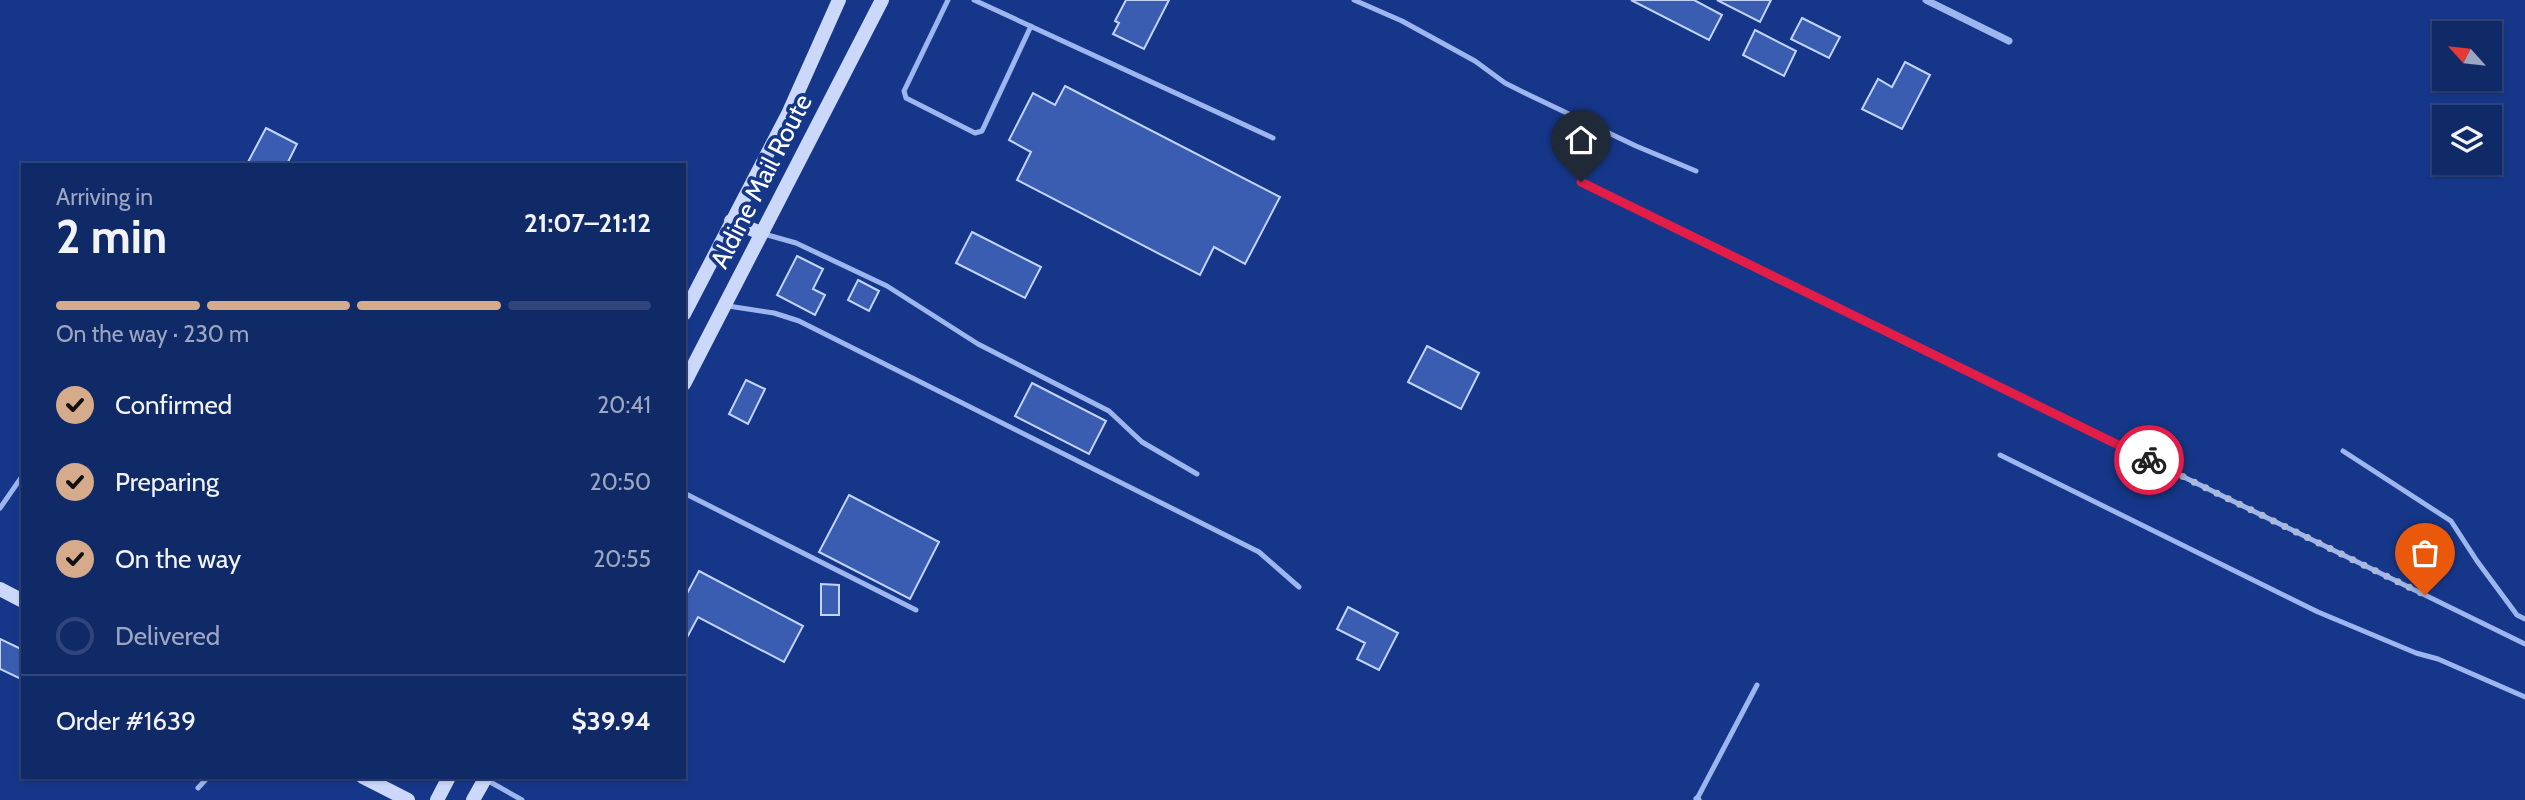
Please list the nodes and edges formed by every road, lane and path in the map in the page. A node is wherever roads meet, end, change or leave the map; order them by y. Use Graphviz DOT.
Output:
graph roads {
  1 [pos="839,0"];
  2 [pos="882,0"];
  3 [pos="948,0"];
  4 [pos="974,0"];
  5 [pos="1354,0"];
  6 [pos="1926,0"];
  7 [pos="1031,26"];
  8 [pos="2009,41"];
  9 [pos="1273,138"];
  10 [pos="1696,171"];
  11 [pos="1581,182"];
  12 [pos="731,221"];
  13 [pos="761,233"];
  14 [pos="724,306"];
  15 [pos="686,310"];
  16 [pos="686,380"];
  17 [pos="2343,451"];
  18 [pos="2000,455"];
  19 [pos="1197,474"];
  20 [pos="21,478"];
  21 [pos="686,494"];
  22 [pos="0,508"];
  23 [pos="1299,587"];
  24 [pos="0,589"];
  25 [pos="21,600"];
  26 [pos="916,610"];
  27 [pos="2525,619"];
  28 [pos="2525,644"];
  29 [pos="1757,685"];
  30 [pos="2525,697"];
  31 [pos="206,779"];
  32 [pos="367,779"];
  33 [pos="448,779"];
  34 [pos="484,779"];
  35 [pos="487,779"];
  36 [pos="198,788"];
  37 [pos="408,800"];
  38 [pos="437,800"];
  39 [pos="474,800"];
  40 [pos="522,800"];
  41 [pos="1698,800"];
  1 -- 12 [label="main road, Aldine Mail Route"];
  2 -- 13 [label="main road, Aldine Mail Route"];
  3 -- 7 [label="lane"];
  4 -- 7 [label="lane"];
  5 -- 10 [label="lane"];
  6 -- 8 [label="street"];
  7 -- 9 [label="lane"];
  11 -- 28 [label="lane"];
  12 -- 13 [label="main road"];
  12 -- 15 [label="main road, Aldine Mail Route"];
  13 -- 14 [label="main road, Aldine Mail Route"];
  13 -- 19 [label="lane"];
  14 -- 16 [label="main road, Aldine Mail Route"];
  14 -- 23 [label="lane"];
  17 -- 27 [label="lane"];
  18 -- 30 [label="lane"];
  20 -- 22 [label="lane"];
  21 -- 26 [label="lane"];
  24 -- 25 [label="main road"];
  29 -- 41 [label="lane"];
  31 -- 36 [label="lane"];
  32 -- 37 [label="main road"];
  33 -- 38 [label="main road"];
  34 -- 39 [label="main road"];
  35 -- 40 [label="lane"];
}
